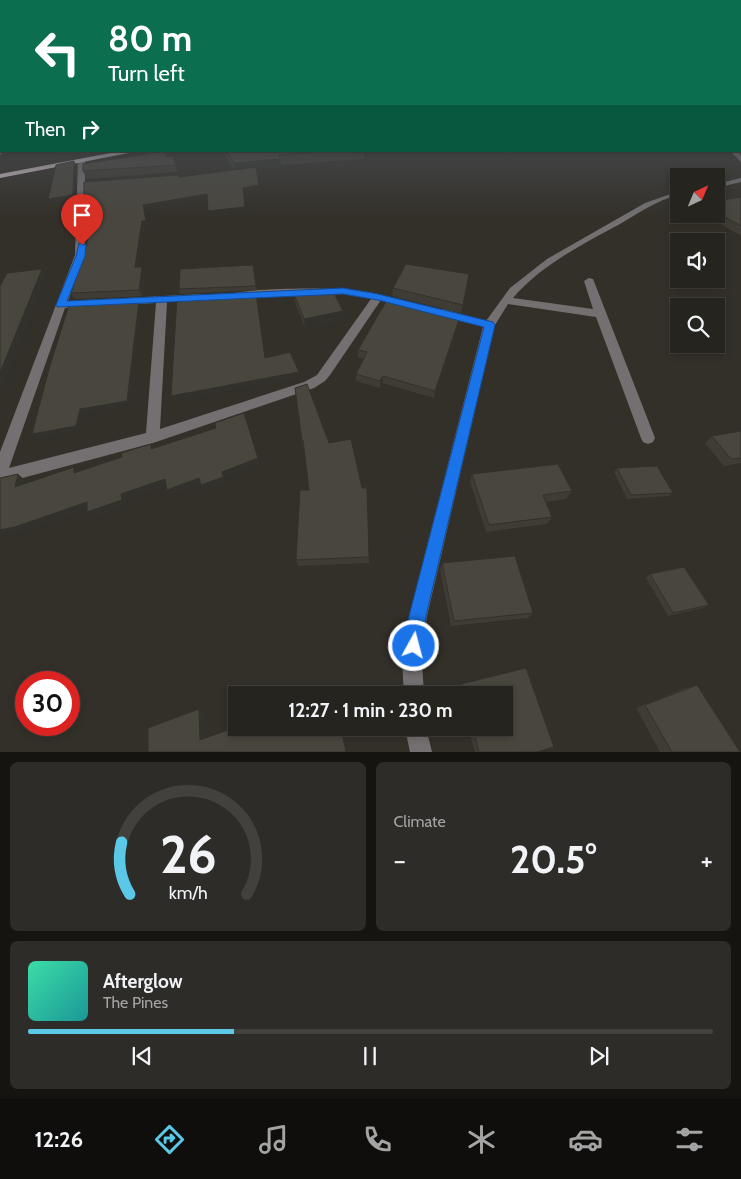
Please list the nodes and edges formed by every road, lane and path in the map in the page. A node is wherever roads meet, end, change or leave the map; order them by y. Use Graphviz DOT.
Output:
graph roads {
  1 [pos="90,152"];
  2 [pos="116,153"];
  3 [pos="81,161"];
  4 [pos="0,168"];
  5 [pos="0,176"];
  6 [pos="741,180"];
  7 [pos="725,184"];
  8 [pos="670,194"];
  9 [pos="589,280"];
  10 [pos="211,296"];
  11 [pos="231,296"];
  12 [pos="162,299"];
  13 [pos="505,300"];
  14 [pos="60,305"];
  15 [pos="434,311"];
  16 [pos="600,314"];
  17 [pos="490,325"];
  18 [pos="153,437"];
  19 [pos="648,438"];
  20 [pos="0,472"];
  21 [pos="0,477"];
  22 [pos="413,686"];
  23 [pos="418,736"];
  24 [pos="421,752"];
  1 -- 4 [label="highway"];
  2 -- 3 [label="highway"];
  3 -- 5 [label="highway"];
  3 -- 14 [label="street"];
  6 -- 7 [label="street"];
  8 -- 13 [label="street"];
  9 -- 16 [label="street"];
  10 -- 12 [label="street"];
  11 -- 18 [label="street"];
  12 -- 14 [label="street"];
  12 -- 18 [label="street"];
  13 -- 16 [label="street"];
  13 -- 17 [label="street"];
  14 -- 20 [label="street"];
  15 -- 17 [label="street"];
  16 -- 19 [label="street"];
  17 -- 22 [label="street"];
  18 -- 21 [label="street"];
  23 -- 24 [label="street"];
}
